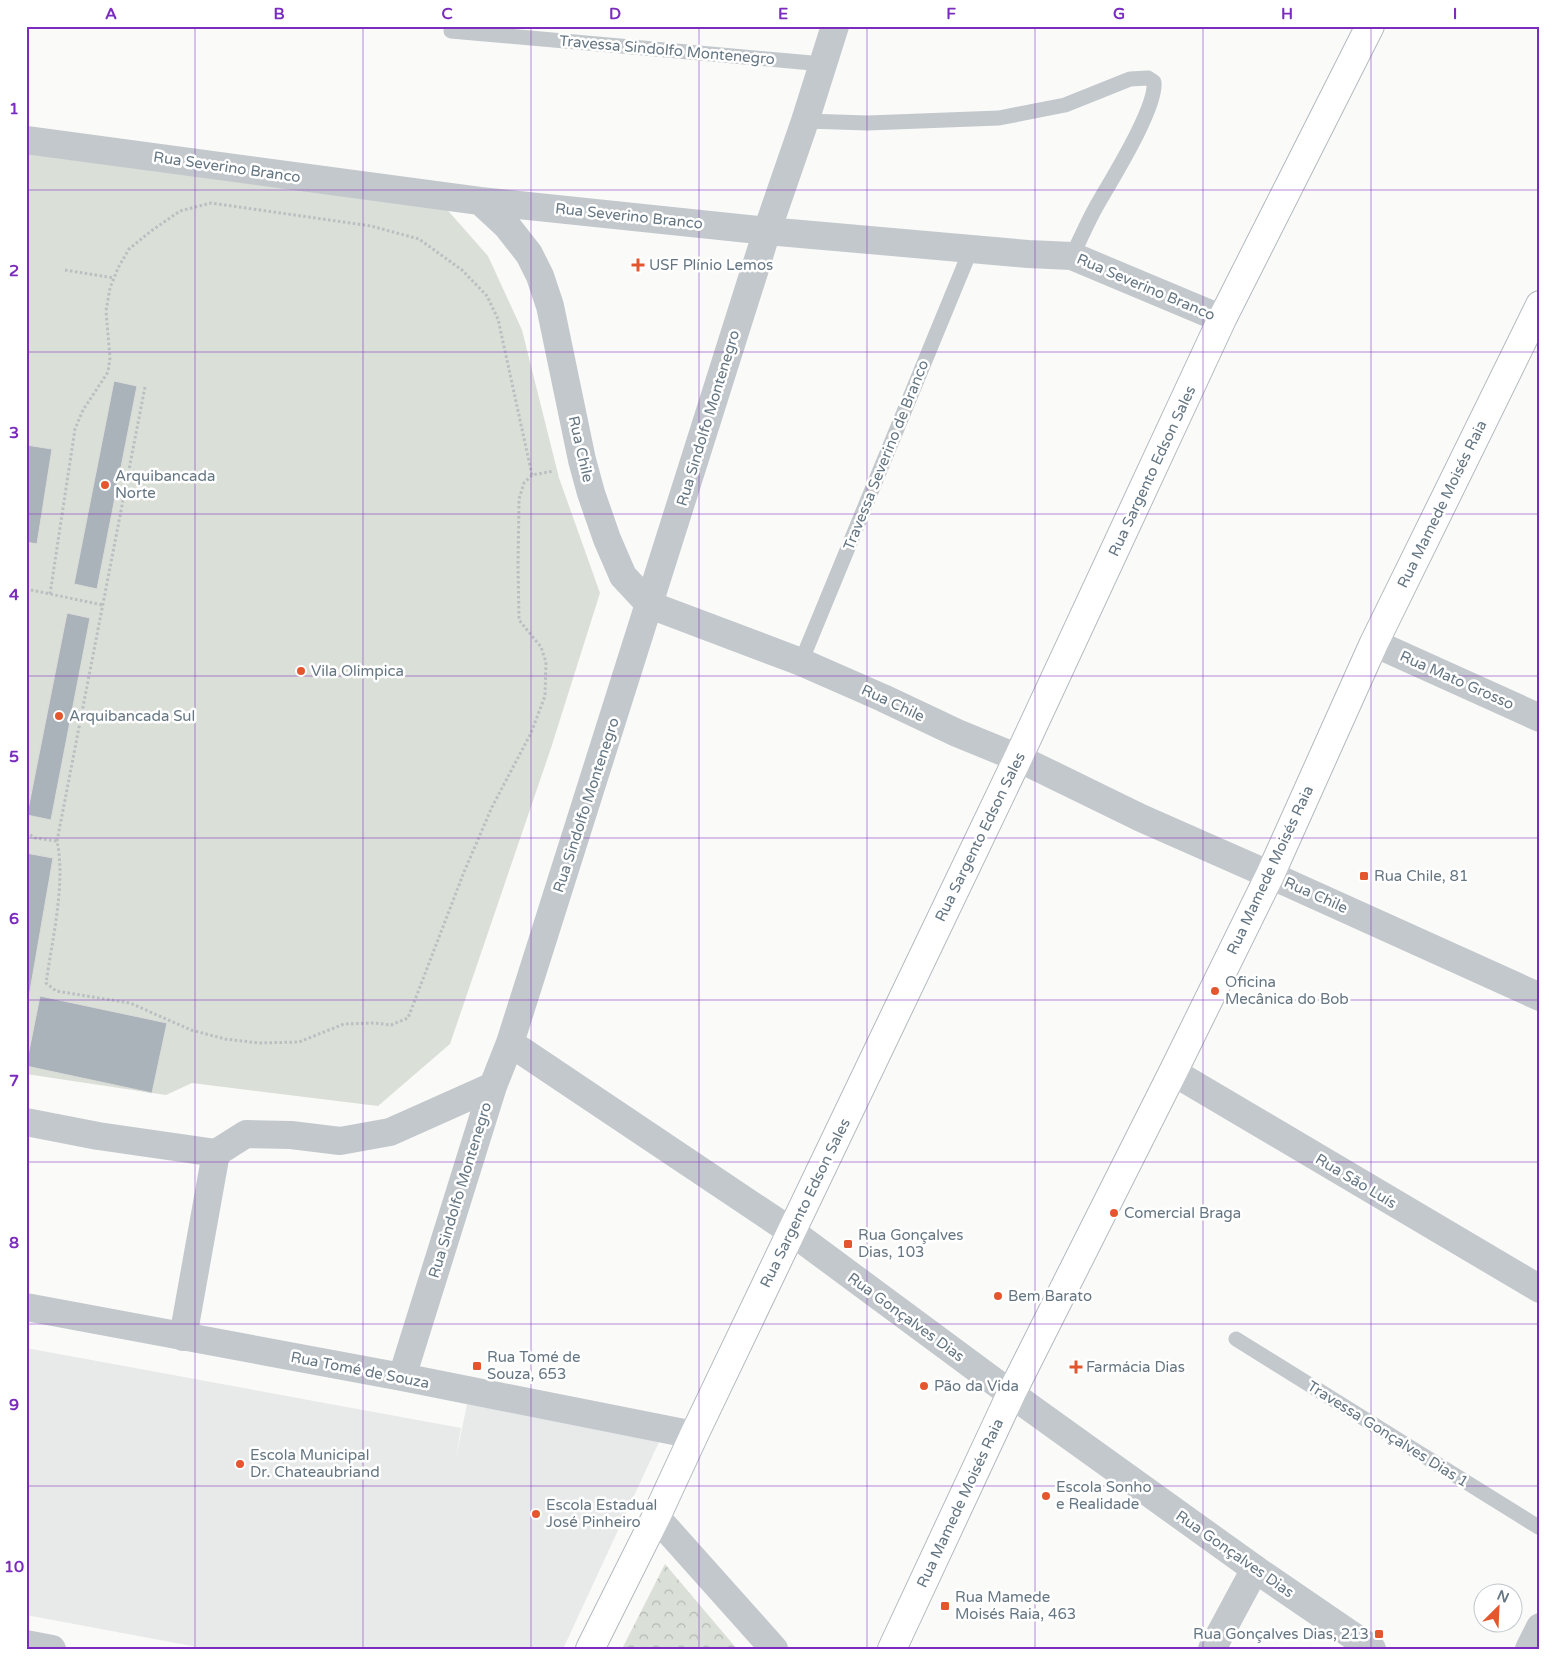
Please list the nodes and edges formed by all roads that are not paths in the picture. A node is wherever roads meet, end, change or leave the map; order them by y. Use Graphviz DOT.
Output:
graph roads {
  1 [pos="835,26"];
  2 [pos="1370,26"];
  3 [pos="451,31"];
  4 [pos="822,64"];
  5 [pos="805,121"];
  6 [pos="26,140"];
  7 [pos="480,200"];
  8 [pos="767,231"];
  9 [pos="971,249"];
  10 [pos="1072,256"];
  11 [pos="1540,306"];
  12 [pos="1222,319"];
  13 [pos="650,605"];
  14 [pos="1374,643"];
  15 [pos="801,662"];
  16 [pos="1540,718"];
  17 [pos="1018,758"];
  18 [pos="1270,875"];
  19 [pos="1540,997"];
  20 [pos="510,1043"];
  21 [pos="1173,1072"];
  22 [pos="493,1086"];
  23 [pos="26,1122"];
  24 [pos="216,1153"];
  25 [pos="792,1232"];
  26 [pos="1540,1289"];
  27 [pos="26,1307"];
  28 [pos="183,1337"];
  29 [pos="1236,1339"];
  30 [pos="402,1377"];
  31 [pos="1011,1394"];
  32 [pos="694,1435"];
  33 [pos="656,1517"];
  34 [pos="1540,1528"];
  35 [pos="1256,1569"];
  36 [pos="1540,1627"];
  37 [pos="26,1644"];
  38 [pos="52,1649"];
  39 [pos="590,1649"];
  40 [pos="774,1649"];
  41 [pos="892,1649"];
  42 [pos="1212,1649"];
  43 [pos="1372,1649"];
  44 [pos="1529,1649"];
  1 -- 4 [label="street, Rua Sindolfo Montenegro"];
  2 -- 12 [label="main road, Rua Sargento Edson Sales"];
  3 -- 4 [label="lane, Travessa Sindolfo Montenegro"];
  4 -- 5 [label="street, Rua Sindolfo Montenegro"];
  5 -- 8 [label="street, Rua Sindolfo Montenegro"];
  5 -- 10 [label="lane"];
  6 -- 7 [label="street, Rua Severino Branco"];
  7 -- 8 [label="street, Rua Severino Branco"];
  7 -- 13 [label="street, Rua Chile"];
  8 -- 9 [label="street, Rua Severino Branco"];
  8 -- 13 [label="street, Rua Sindolfo Montenegro"];
  9 -- 10 [label="street, Rua Severino Branco"];
  9 -- 15 [label="lane, Travessa Severino de Branco"];
  10 -- 12 [label="street, Rua Severino Branco"];
  11 -- 14 [label="main road, Rua Mamede Moisés Raia"];
  12 -- 17 [label="main road, Rua Sargento Edson Sales"];
  13 -- 15 [label="street, Rua Chile"];
  13 -- 20 [label="street, Rua Sindolfo Montenegro"];
  14 -- 16 [label="street, Rua Mato Grosso"];
  14 -- 18 [label="main road, Rua Mamede Moisés Raia"];
  15 -- 17 [label="street, Rua Chile"];
  17 -- 18 [label="street, Rua Chile"];
  17 -- 25 [label="main road, Rua Sargento Edson Sales"];
  18 -- 19 [label="street, Rua Chile"];
  18 -- 21 [label="main road, Rua Mamede Moisés Raia"];
  20 -- 22 [label="street, Rua Sindolfo Montenegro"];
  20 -- 25 [label="street, Rua Gonçalves Dias"];
  21 -- 26 [label="street, Rua São Luís"];
  21 -- 31 [label="main road, Rua Mamede Moisés Raia"];
  22 -- 24 [label="street"];
  22 -- 30 [label="street, Rua Sindolfo Montenegro"];
  23 -- 24 [label="street"];
  24 -- 28 [label="street"];
  25 -- 31 [label="street, Rua Gonçalves Dias"];
  25 -- 32 [label="main road, Rua Sargento Edson Sales"];
  27 -- 28 [label="street, Rua Tomé de Souza"];
  28 -- 30 [label="street, Rua Tomé de Souza"];
  29 -- 34 [label="lane, Travessa Gonçalves Dias 1"];
  30 -- 32 [label="street, Rua Tomé de Souza"];
  31 -- 35 [label="street, Rua Gonçalves Dias"];
  31 -- 41 [label="main road, Rua Mamede Moisés Raia"];
  32 -- 33 [label="main road, Rua Sargento Edson Sales"];
  33 -- 39 [label="main road, Rua Sargento Edson Sales"];
  33 -- 40 [label="street"];
  35 -- 42 [label="street"];
  35 -- 43 [label="street, Rua Gonçalves Dias"];
  36 -- 44 [label="street"];
  37 -- 38 [label="street"];
}
